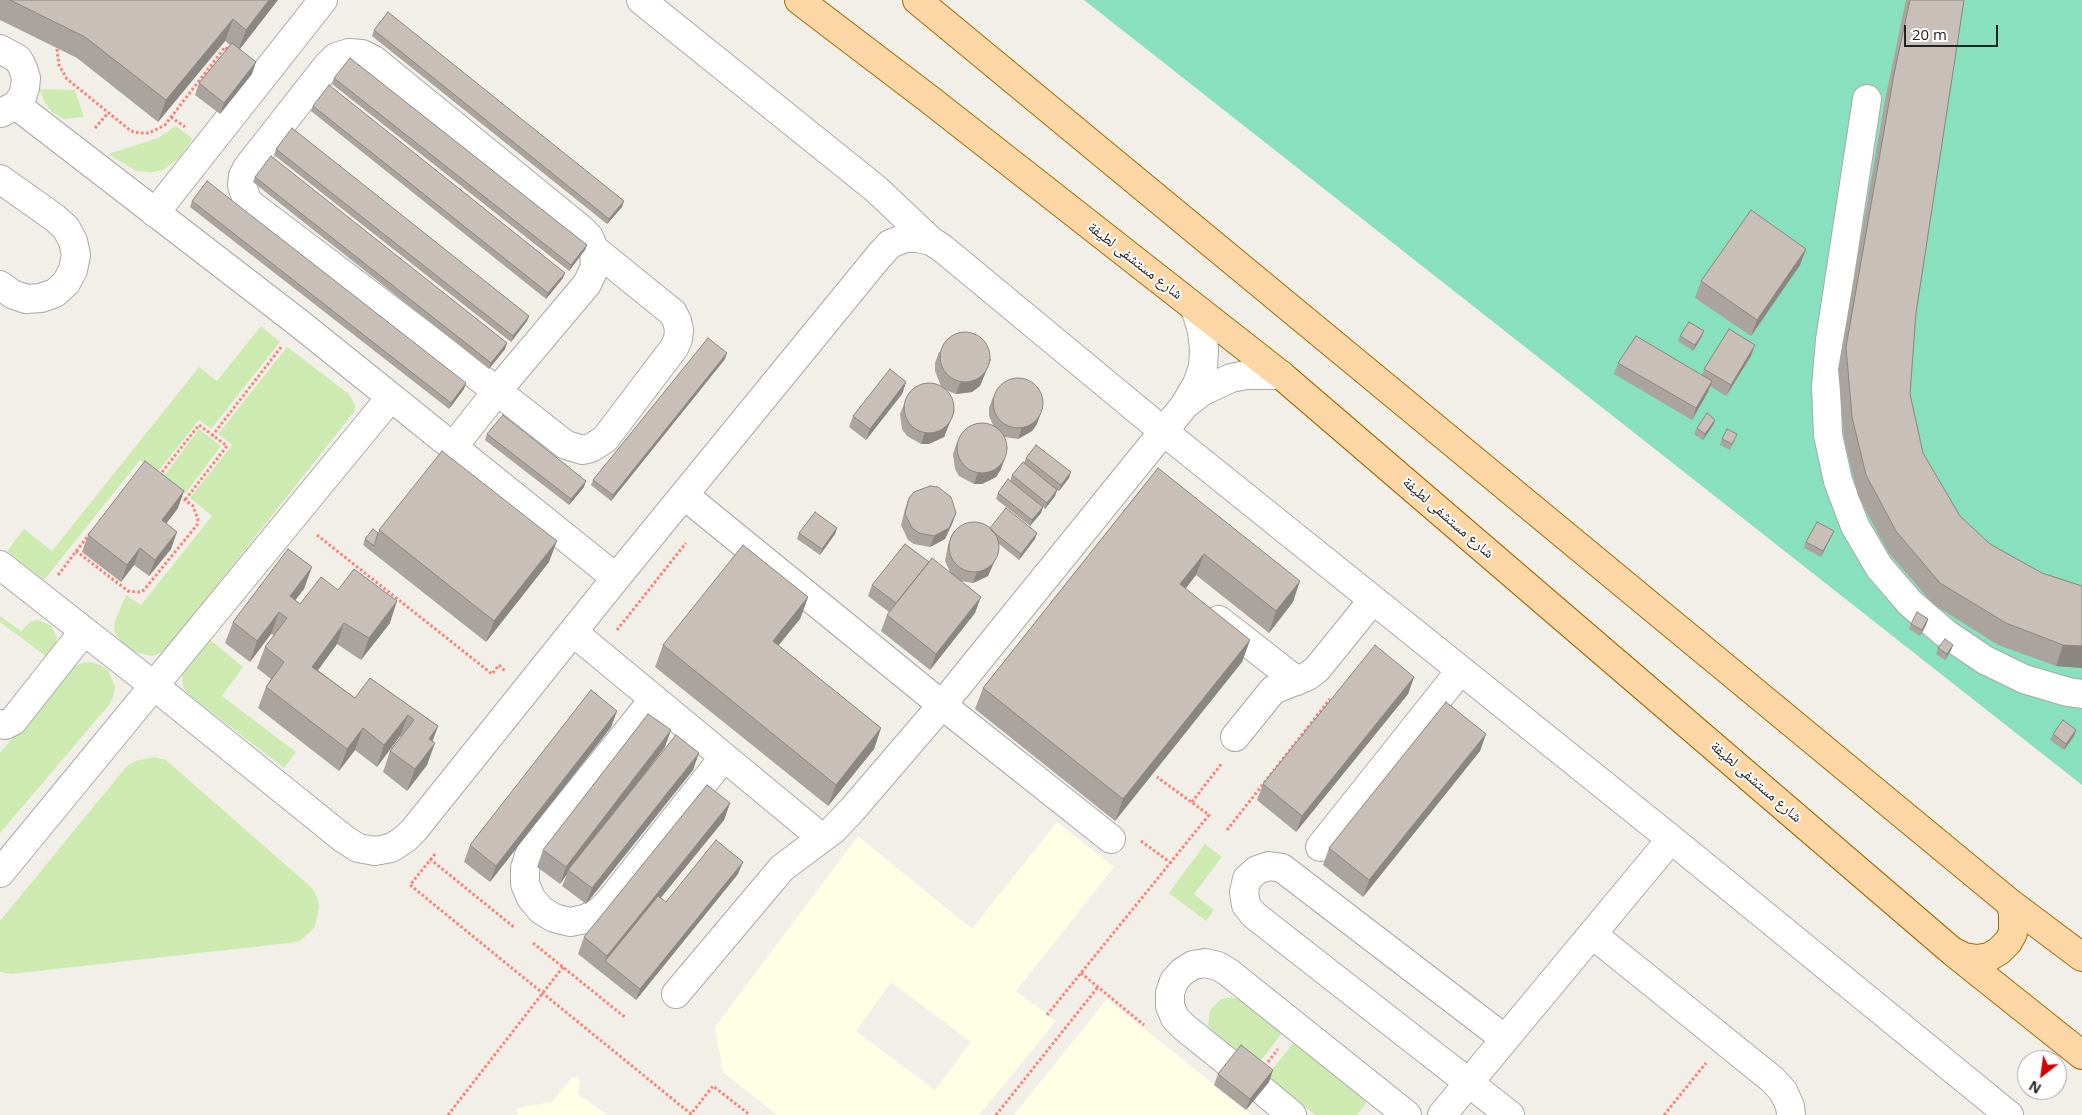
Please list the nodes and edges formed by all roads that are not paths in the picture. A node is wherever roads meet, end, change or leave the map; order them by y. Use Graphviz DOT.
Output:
graph roads {
  1 [pos="323,0"];
  2 [pos="641,0"];
  3 [pos="799,0"];
  4 [pos="917,0"];
  5 [pos="0,49"];
  6 [pos="1867,99"];
  7 [pos="8,109"];
  8 [pos="0,179"];
  9 [pos="155,213"];
  10 [pos="931,241"];
  11 [pos="594,249"];
  12 [pos="0,285"];
  13 [pos="1195,308"];
  14 [pos="1281,375"];
  15 [pos="496,392"];
  16 [pos="391,397"];
  17 [pos="1184,406"];
  18 [pos="1162,431"];
  19 [pos="453,447"];
  20 [pos="684,495"];
  21 [pos="0,565"];
  22 [pos="616,578"];
  23 [pos="1372,601"];
  24 [pos="1198,604"];
  25 [pos="84,631"];
  26 [pos="574,632"];
  27 [pos="1460,671"];
  28 [pos="1297,681"];
  29 [pos="153,685"];
  30 [pos="2082,694"];
  31 [pos="654,699"];
  32 [pos="942,705"];
  33 [pos="0,724"];
  34 [pos="1235,738"];
  35 [pos="724,757"];
  36 [pos="822,838"];
  37 [pos="1111,839"];
  38 [pos="1671,839"];
  39 [pos="1320,847"];
  40 [pos="0,873"];
  41 [pos="2010,903"];
  42 [pos="1592,934"];
  43 [pos="1953,952"];
  44 [pos="2082,957"];
  45 [pos="676,994"];
  46 [pos="1505,1039"];
  47 [pos="2082,1055"];
  48 [pos="1230,1064"];
  49 [pos="1469,1082"];
  50 [pos="1262,1090"];
  51 [pos="1390,1110"];
  52 [pos="1292,1115"];
  53 [pos="1442,1115"];
  54 [pos="1510,1115"];
  55 [pos="1791,1115"];
  56 [pos="2009,1115"];
  1 -- 9 [label="street"];
  2 -- 10 [label="street"];
  3 -- 13 [label="main road, شارع مستشفى لطيفة"];
  4 -- 41 [label="main road"];
  5 -- 7 [label="street"];
  6 -- 30 [label="street"];
  7 -- 9 [label="street"];
  8 -- 12 [label="street"];
  9 -- 16 [label="street"];
  10 -- 18 [label="street"];
  10 -- 20 [label="street"];
  11 -- 15 [label="street"];
  11 -- 15 [label="street"];
  11 -- 15 [label="street"];
  13 -- 14 [label="main road, شارع مستشفى لطيفة"];
  13 -- 17 [label="street"];
  14 -- 17 [label="street"];
  14 -- 43 [label="main road, شارع مستشفى لطيفة"];
  15 -- 19 [label="street"];
  16 -- 19 [label="street"];
  16 -- 29 [label="street"];
  17 -- 18 [label="street"];
  18 -- 23 [label="street"];
  18 -- 32 [label="street"];
  19 -- 22 [label="street"];
  20 -- 22 [label="street"];
  20 -- 32 [label="street"];
  21 -- 25 [label="street"];
  22 -- 26 [label="street"];
  23 -- 27 [label="street"];
  23 -- 28 [label="street"];
  24 -- 28 [label="street"];
  25 -- 29 [label="street"];
  25 -- 33 [label="street"];
  26 -- 29 [label="street"];
  26 -- 31 [label="street"];
  27 -- 38 [label="street"];
  27 -- 39 [label="street"];
  28 -- 34 [label="street"];
  29 -- 40 [label="street"];
  31 -- 35 [label="street"];
  31 -- 35 [label="street"];
  32 -- 36 [label="street"];
  32 -- 37 [label="street"];
  35 -- 36 [label="street"];
  36 -- 45 [label="street"];
  38 -- 42 [label="street"];
  38 -- 56 [label="street"];
  41 -- 43 [label="main road"];
  41 -- 44 [label="main road"];
  42 -- 46 [label="street"];
  42 -- 55 [label="street"];
  43 -- 47 [label="main road, شارع مستشفى لطيفة"];
  46 -- 49 [label="street"];
  46 -- 49 [label="street"];
  48 -- 51 [label="street"];
  49 -- 53 [label="street"];
  49 -- 54 [label="street"];
  50 -- 52 [label="street"];
}
